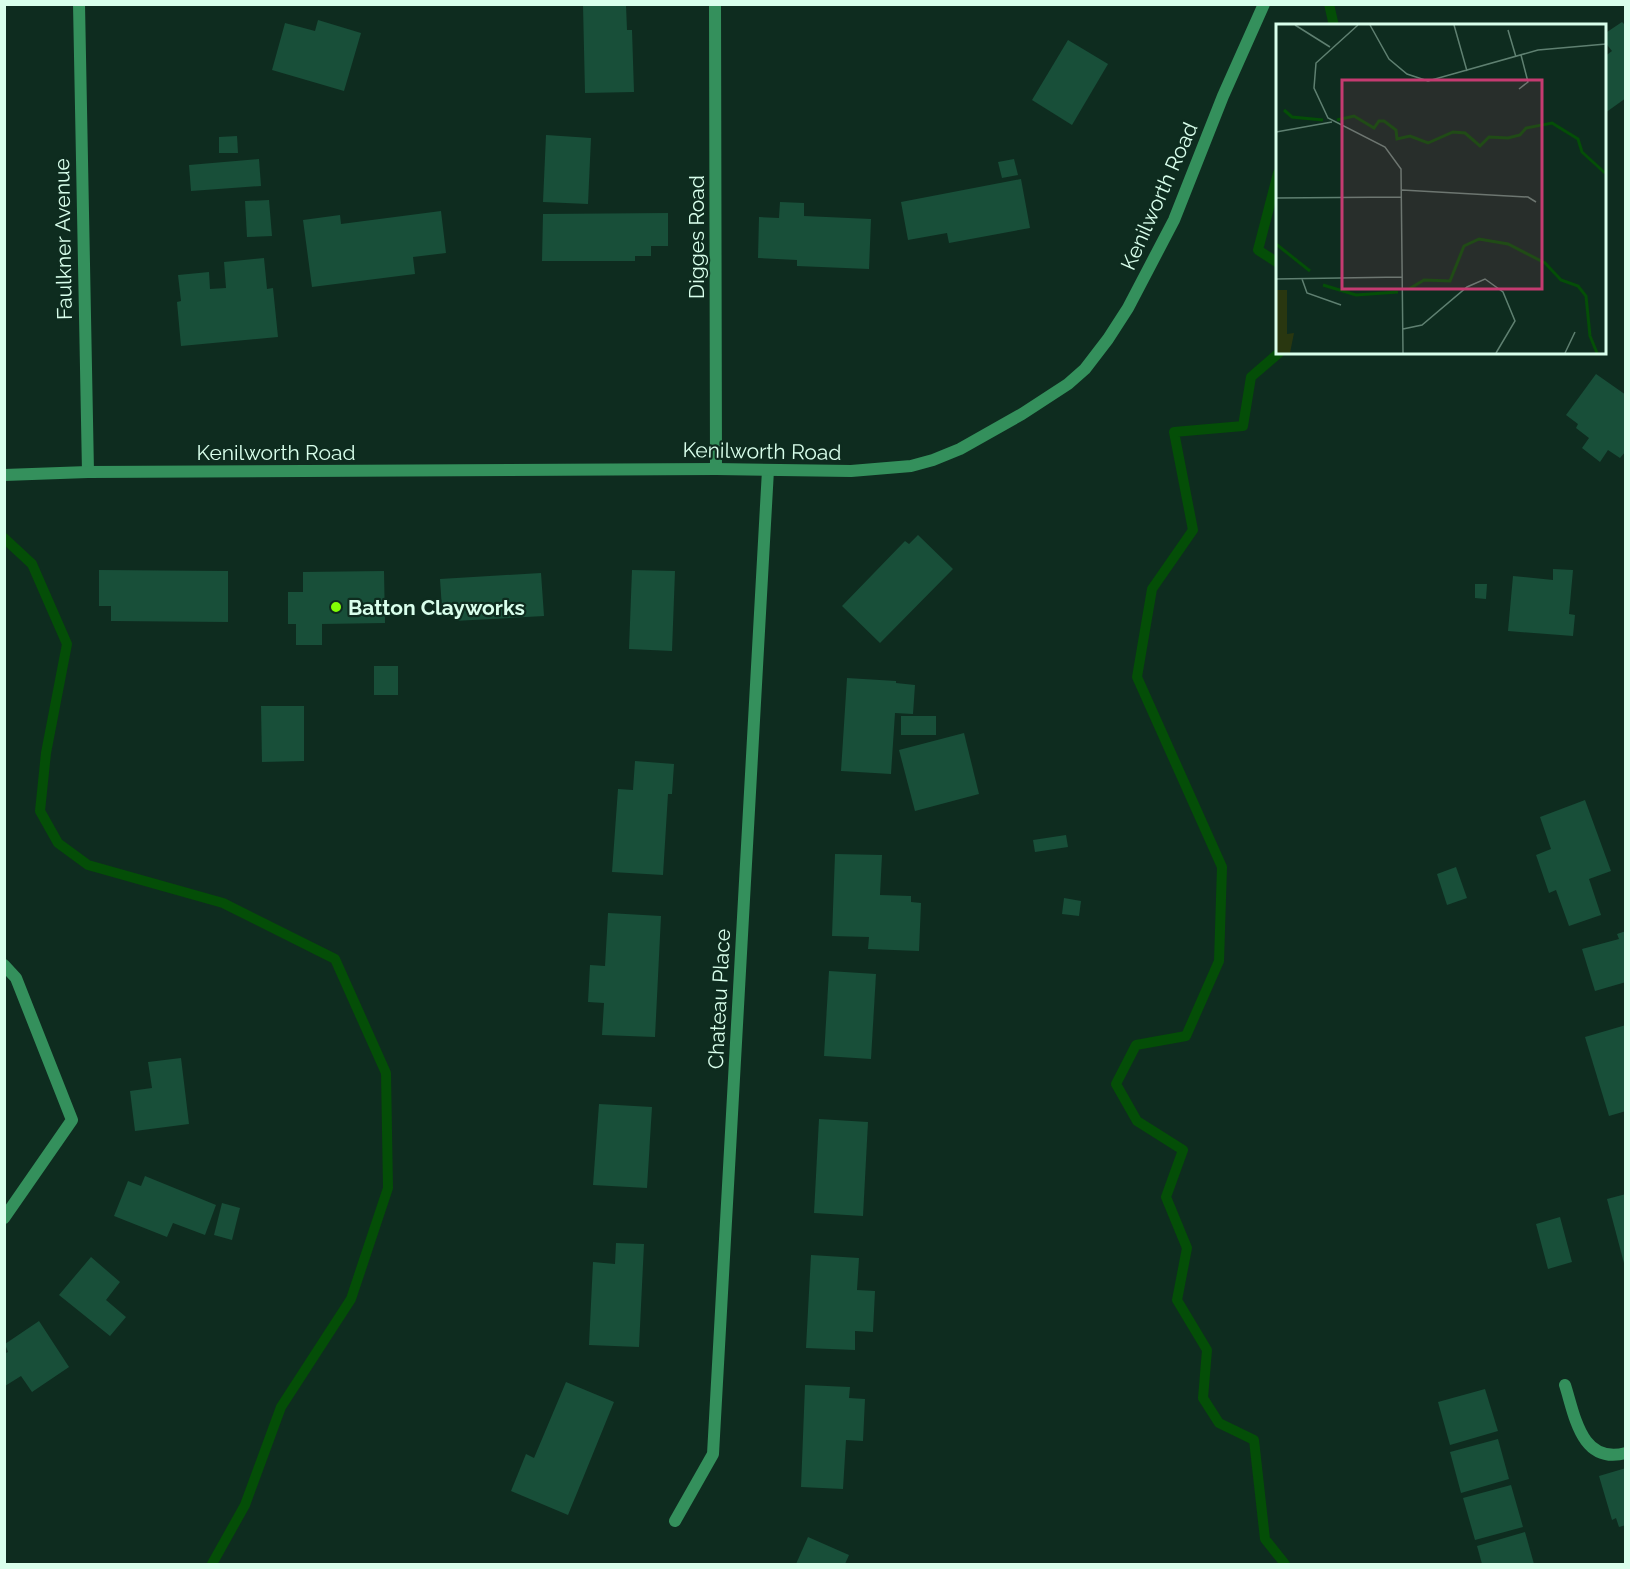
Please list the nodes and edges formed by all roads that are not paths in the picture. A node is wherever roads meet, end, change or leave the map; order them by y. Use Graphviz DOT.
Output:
graph roads {
  1 [pos="79,4"];
  2 [pos="715,4"];
  3 [pos="1264,4"];
  4 [pos="716,469"];
  5 [pos="768,470"];
  6 [pos="88,472"];
  7 [pos="4,475"];
  8 [pos="4,965"];
  9 [pos="4,1218"];
  10 [pos="1565,1384"];
  11 [pos="1626,1453"];
  12 [pos="675,1521"];
  1 -- 6 [label="street, Faulkner Avenue"];
  2 -- 4 [label="street, Digges Road"];
  3 -- 5 [label="street, Kenilworth Road"];
  4 -- 5 [label="street, Kenilworth Road"];
  4 -- 6 [label="street, Kenilworth Road"];
  5 -- 12 [label="street, Chateau Place"];
  6 -- 7 [label="street, Kenilworth Road"];
  8 -- 9 [label="street"];
  10 -- 11 [label="street"];
}
